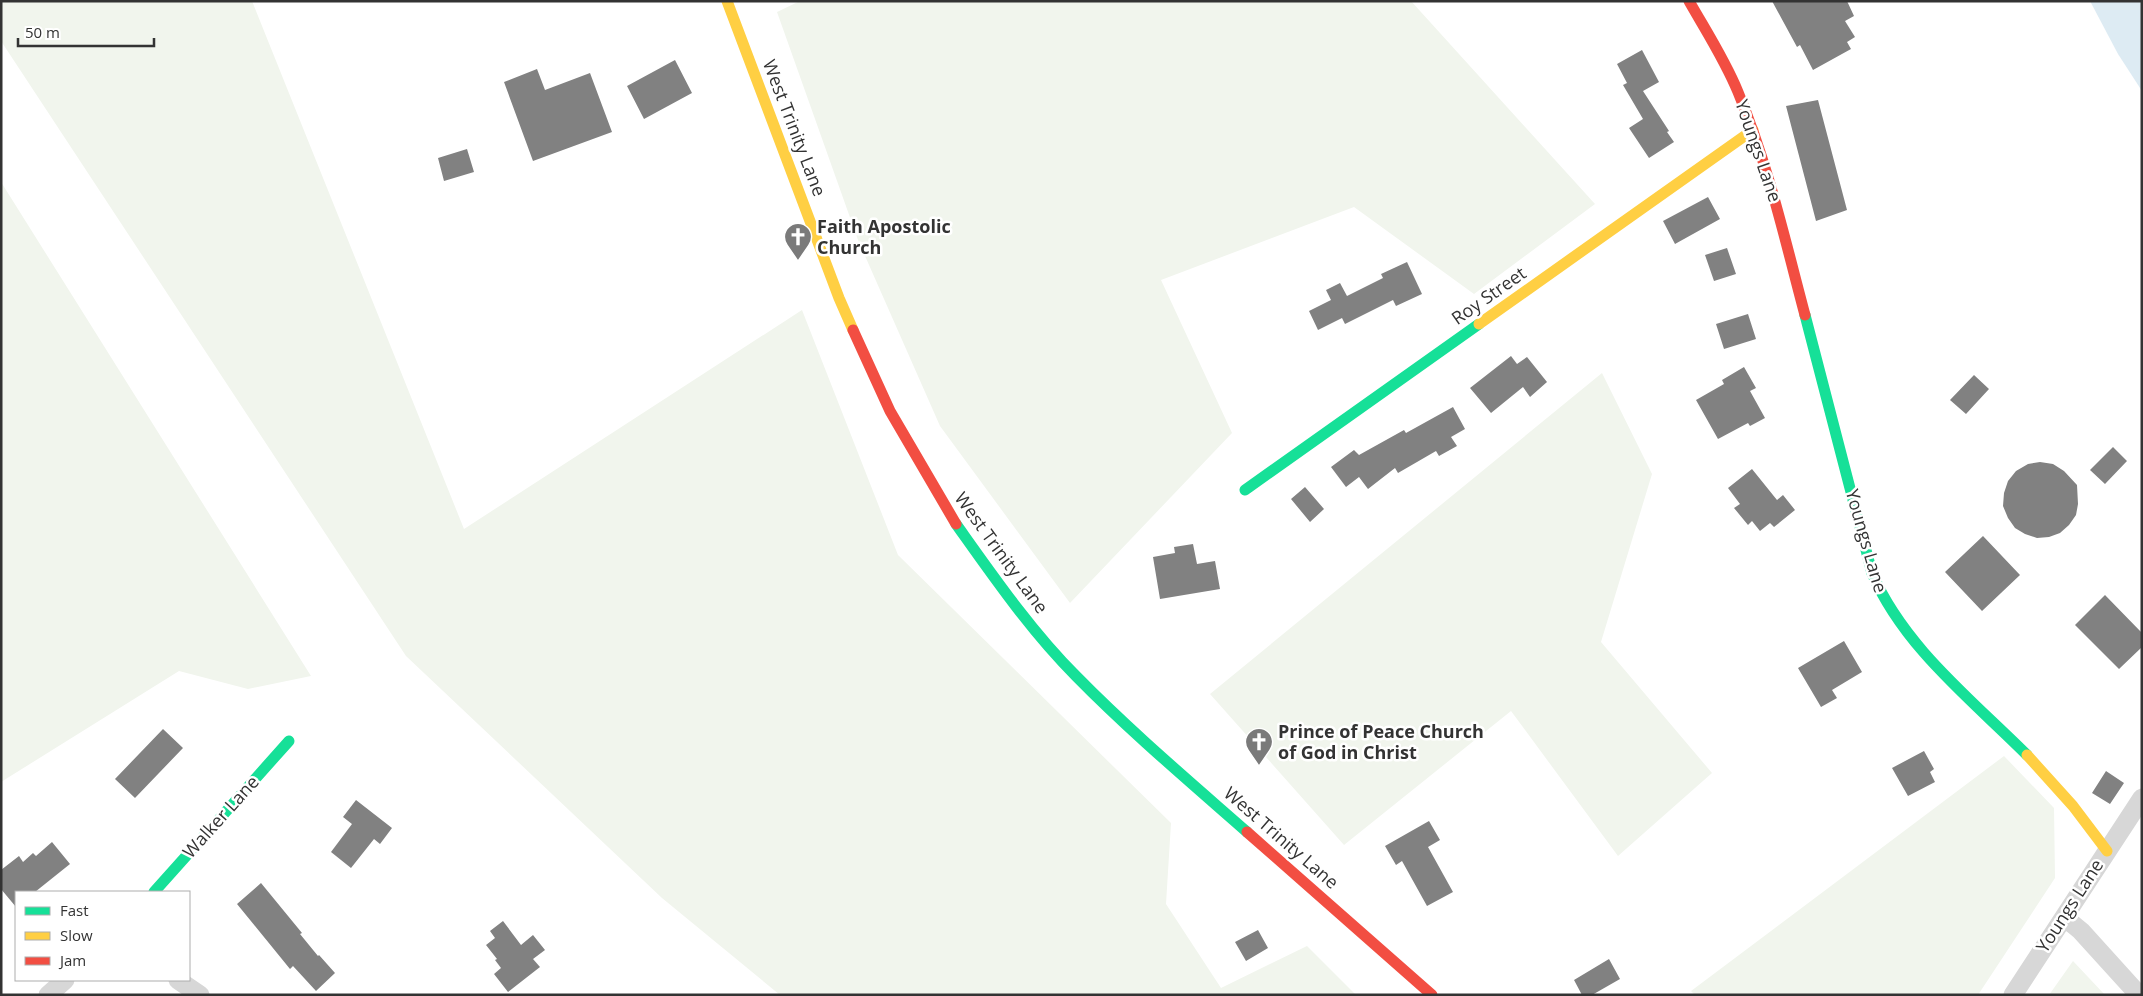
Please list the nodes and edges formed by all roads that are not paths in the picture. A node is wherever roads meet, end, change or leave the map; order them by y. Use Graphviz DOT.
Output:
graph roads {
  1 [pos="727,1"];
  2 [pos="1689,1"];
  3 [pos="1753,130"];
  4 [pos="1245,490"];
  5 [pos="289,741"];
  6 [pos="2142,798"];
  7 [pos="2107,851"];
  8 [pos="155,891"];
  9 [pos="2064,916"];
  10 [pos="64,981"];
  11 [pos="179,981"];
  12 [pos="48,995"];
  13 [pos="200,995"];
  14 [pos="1432,995"];
  15 [pos="2013,995"];
  16 [pos="2139,995"];
  1 -- 14 [label="street, West Trinity Lane"];
  2 -- 3 [label="street, Youngs Lane"];
  3 -- 4 [label="street, Roy Street"];
  3 -- 7 [label="street, Youngs Lane"];
  5 -- 8 [label="street, Walker Lane"];
  6 -- 7 [label="street"];
  7 -- 9 [label="street, Youngs Lane"];
  9 -- 15 [label="street, Youngs Lane"];
  9 -- 16 [label="street"];
  10 -- 12 [label="street"];
  11 -- 13 [label="street"];
}
